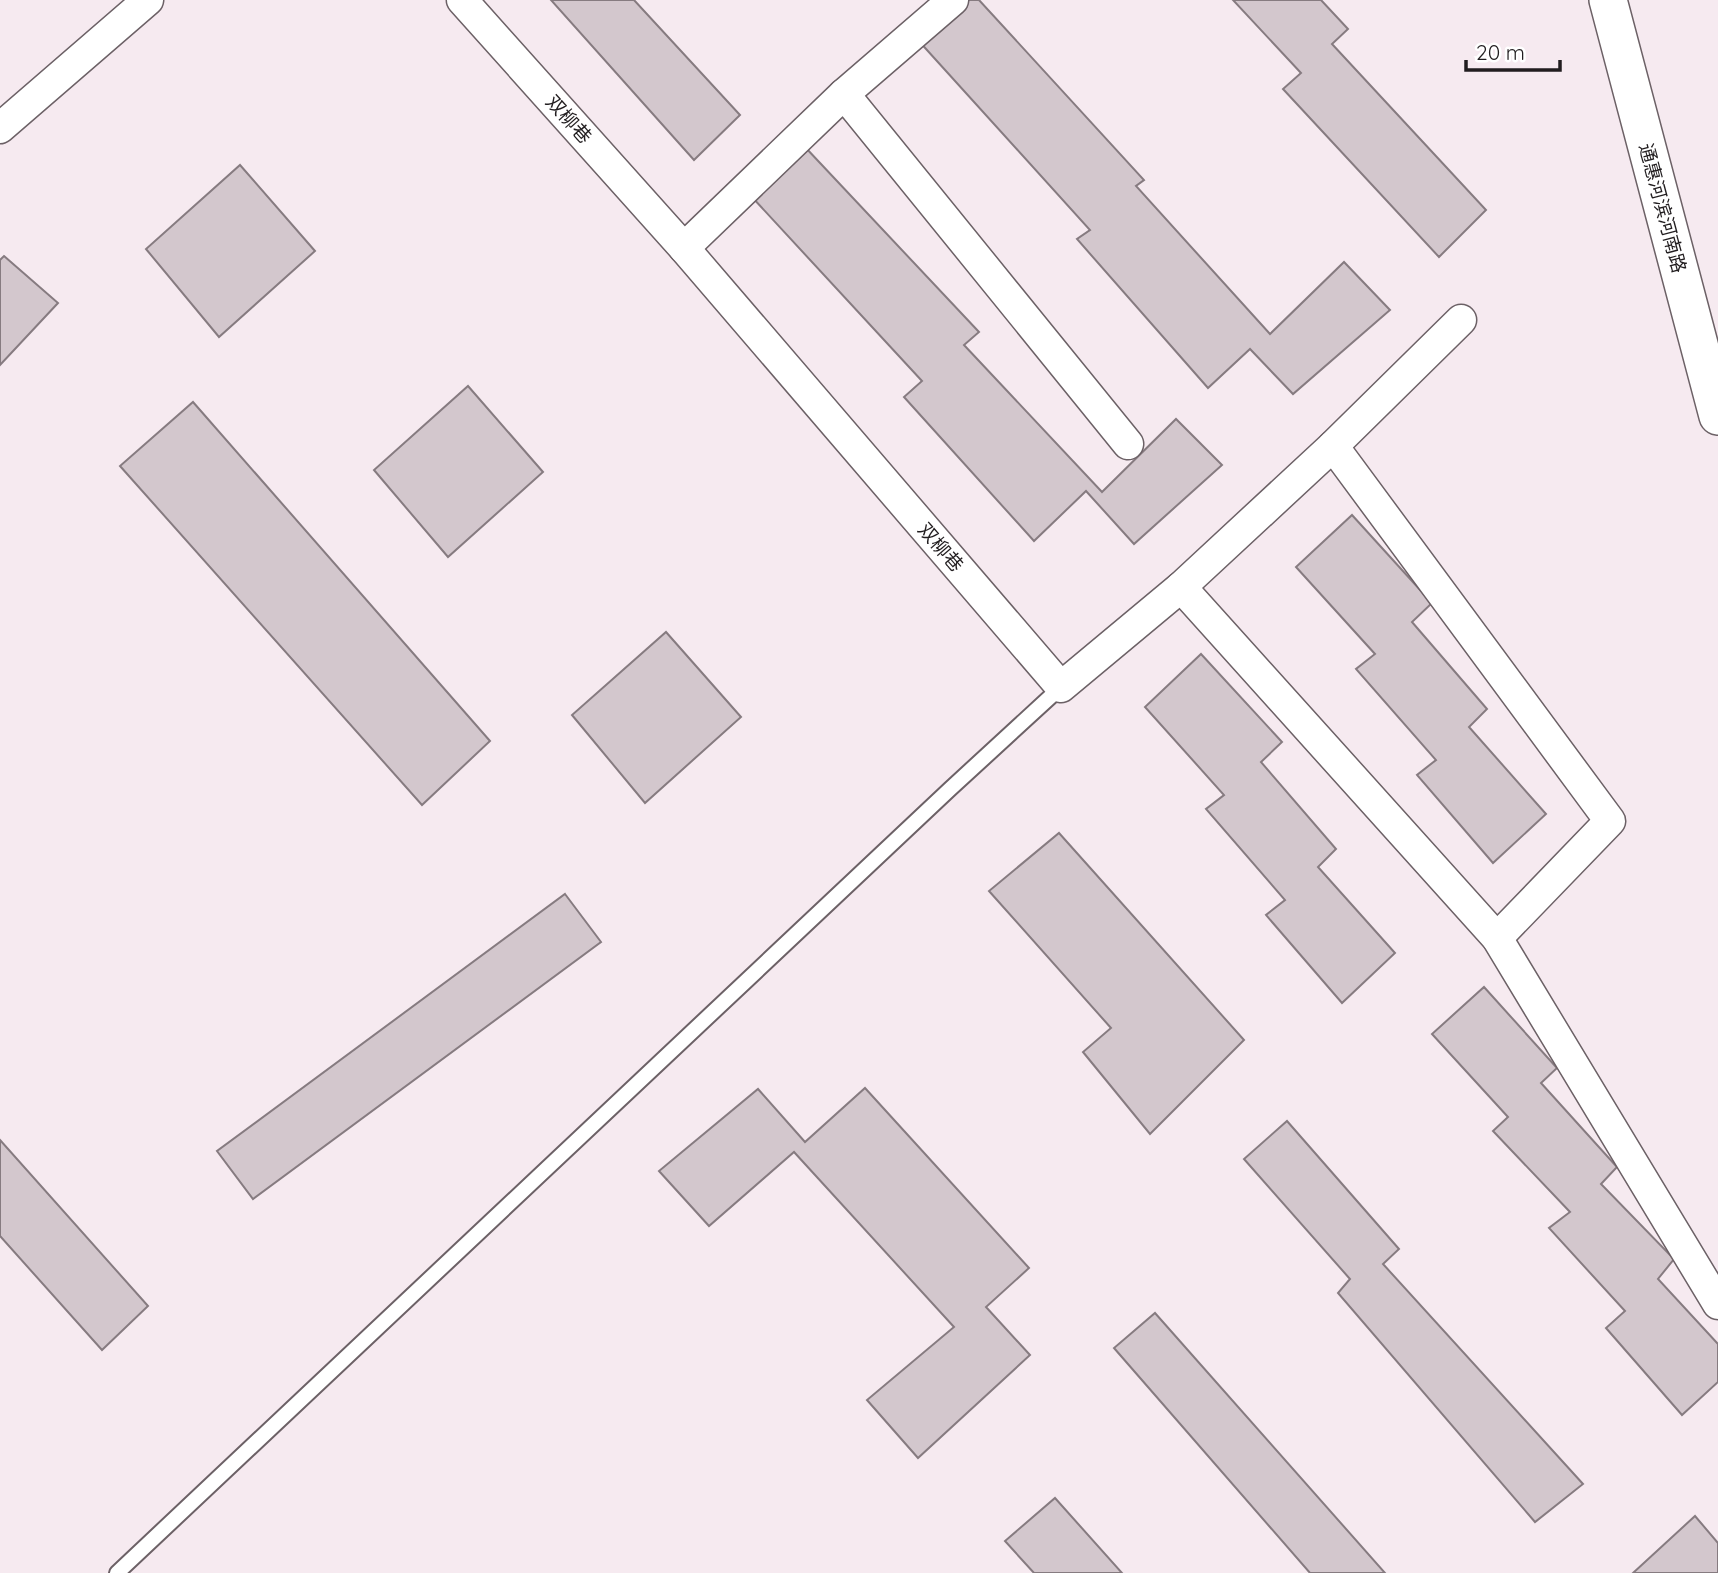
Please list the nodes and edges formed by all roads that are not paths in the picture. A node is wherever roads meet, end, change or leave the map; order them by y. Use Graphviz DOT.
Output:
graph roads {
  1 [pos="148,0"];
  2 [pos="463,0"];
  3 [pos="953,0"];
  4 [pos="1608,0"];
  5 [pos="844,94"];
  6 [pos="0,128"];
  7 [pos="684,248"];
  8 [pos="1461,320"];
  9 [pos="1718,416"];
  10 [pos="1128,444"];
  11 [pos="1333,446"];
  12 [pos="1181,587"];
  13 [pos="1061,687"];
  14 [pos="1497,938"];
  15 [pos="1718,1304"];
  16 [pos="117,1573"];
  1 -- 6 [label="street"];
  2 -- 7 [label="street, 双柳巷"];
  3 -- 5 [label="street"];
  4 -- 9 [label="street, 通惠河滨河南路"];
  5 -- 7 [label="street"];
  5 -- 10 [label="street"];
  7 -- 13 [label="street, 双柳巷"];
  8 -- 11 [label="street"];
  11 -- 12 [label="street"];
  11 -- 14 [label="street"];
  12 -- 13 [label="street"];
  12 -- 14 [label="street"];
  13 -- 16 [label="lane"];
  14 -- 15 [label="street"];
}
